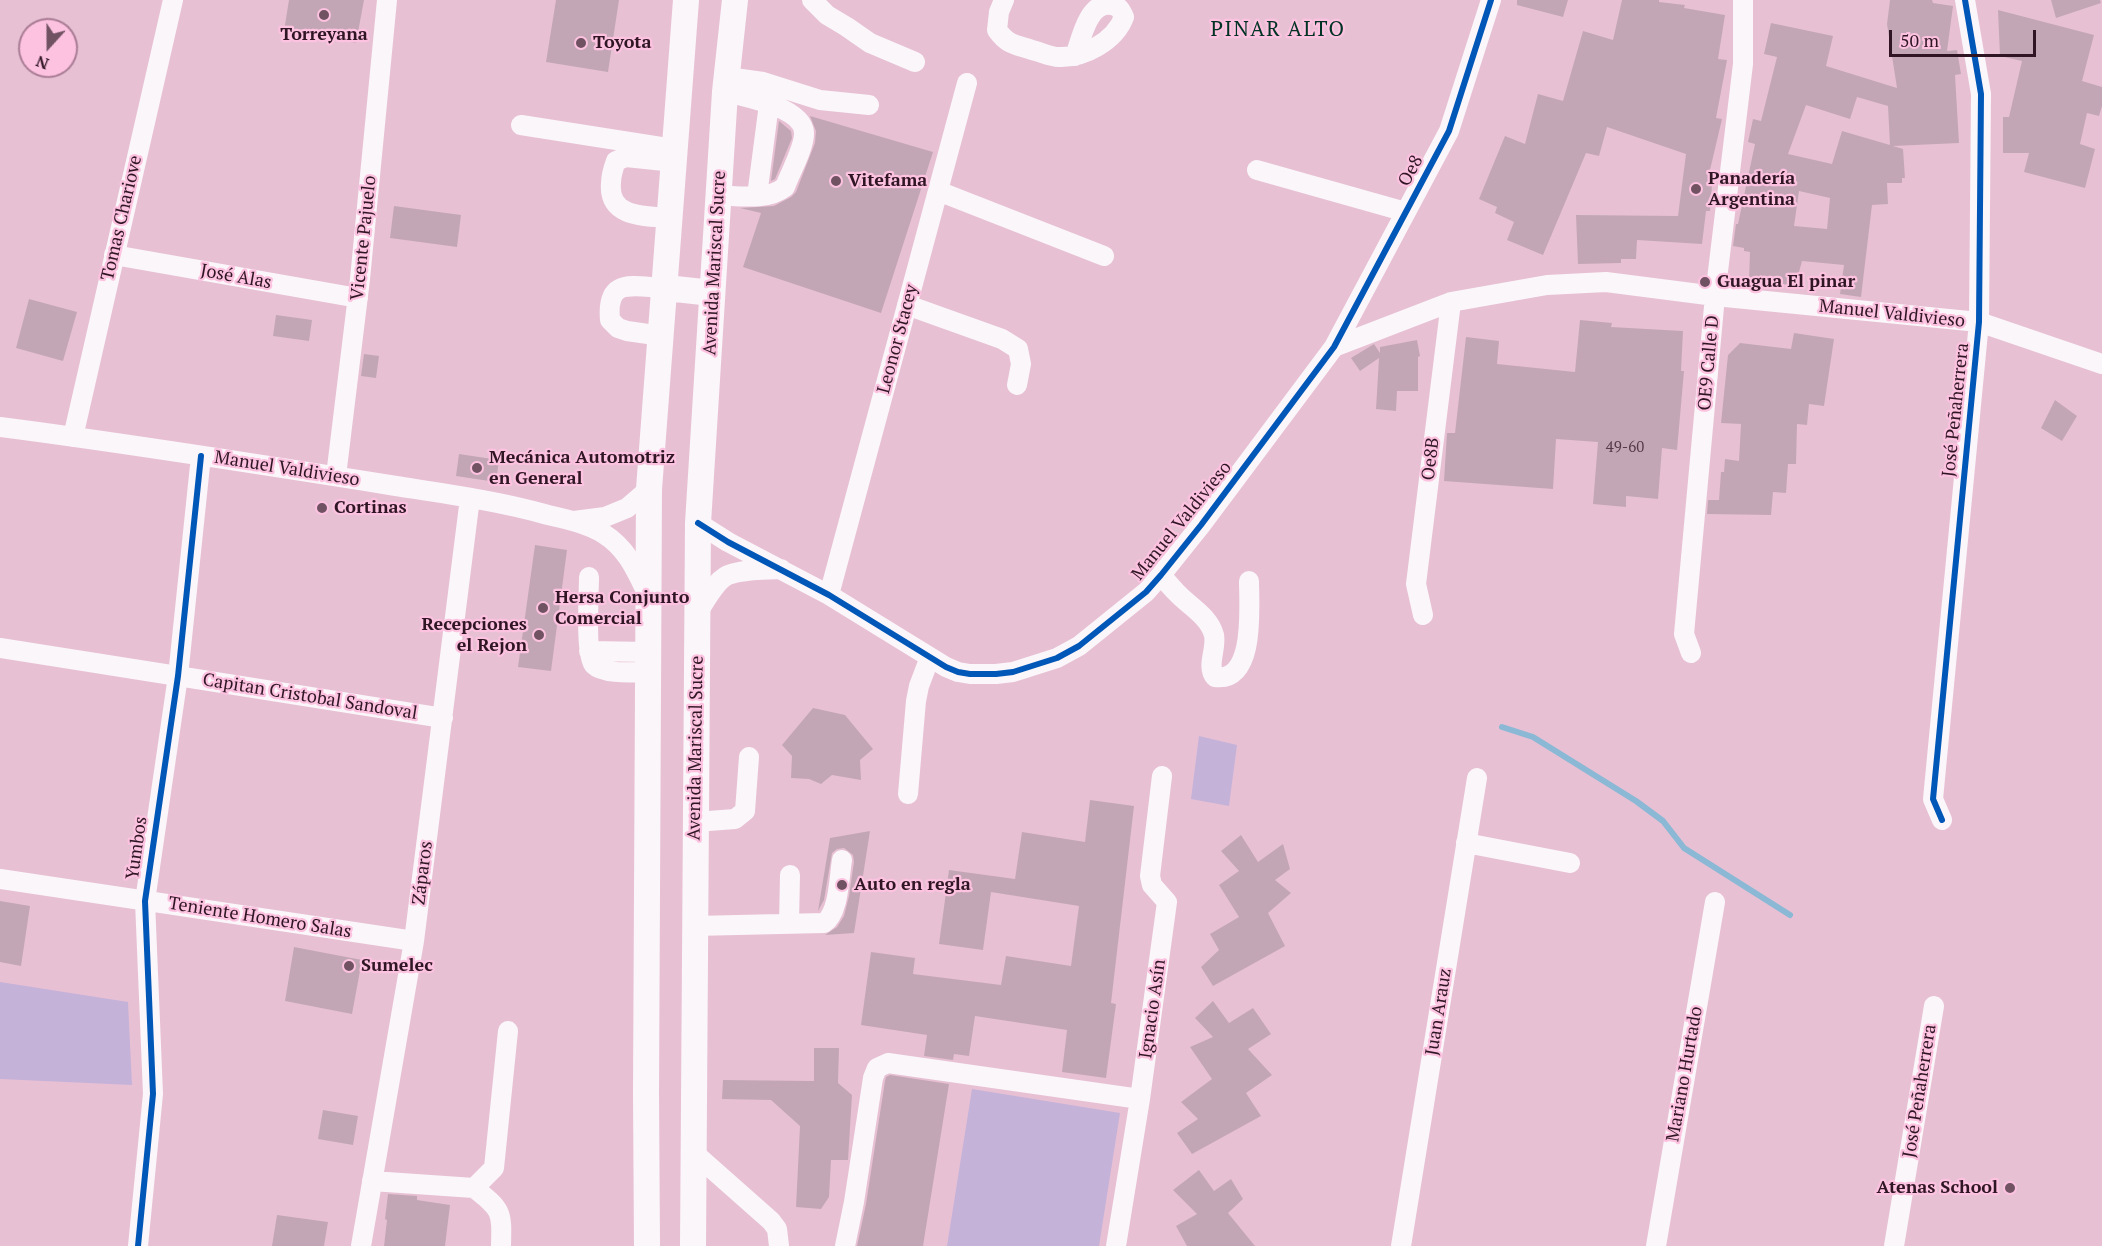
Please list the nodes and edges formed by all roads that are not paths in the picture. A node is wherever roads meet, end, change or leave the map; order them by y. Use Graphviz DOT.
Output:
graph roads {
  1 [pos="173,0"];
  2 [pos="387,0"];
  3 [pos="686,0"];
  4 [pos="735,0"];
  5 [pos="812,0"];
  6 [pos="1004,0"];
  7 [pos="1491,0"];
  8 [pos="1743,0"];
  9 [pos="1965,0"];
  10 [pos="1075,56"];
  11 [pos="915,62"];
  12 [pos="967,83"];
  13 [pos="726,84"];
  14 [pos="769,104"];
  15 [pos="869,105"];
  16 [pos="521,125"];
  17 [pos="675,155"];
  18 [pos="1257,170"];
  19 [pos="938,191"];
  20 [pos="718,195"];
  21 [pos="757,196"];
  22 [pos="1406,212"];
  23 [pos="670,218"];
  24 [pos="114,255"];
  25 [pos="1104,256"];
  26 [pos="666,288"];
  27 [pos="712,292"];
  28 [pos="1715,296"];
  29 [pos="358,298"];
  30 [pos="1450,302"];
  31 [pos="907,305"];
  32 [pos="1979,322"];
  33 [pos="662,336"];
  34 [pos="1334,347"];
  35 [pos="2102,364"];
  36 [pos="1017,385"];
  37 [pos="0,427"];
  38 [pos="74,437"];
  39 [pos="201,456"];
  40 [pos="336,476"];
  41 [pos="649,489"];
  42 [pos="470,498"];
  43 [pos="571,521"];
  44 [pos="698,523"];
  45 [pos="781,569"];
  46 [pos="1161,575"];
  47 [pos="589,577"];
  48 [pos="1249,581"];
  49 [pos="829,596"];
  50 [pos="650,599"];
  51 [pos="1424,615"];
  52 [pos="696,617"];
  53 [pos="0,648"];
  54 [pos="1691,653"];
  55 [pos="930,657"];
  56 [pos="649,662"];
  57 [pos="178,676"];
  58 [pos="443,718"];
  59 [pos="749,757"];
  60 [pos="1162,776"];
  61 [pos="1477,778"];
  62 [pos="908,794"];
  63 [pos="1942,820"];
  64 [pos="695,822"];
  65 [pos="1466,843"];
  66 [pos="842,860"];
  67 [pos="1570,863"];
  68 [pos="790,875"];
  69 [pos="0,879"];
  70 [pos="145,901"];
  71 [pos="1715,902"];
  72 [pos="789,924"];
  73 [pos="694,926"];
  74 [pos="414,941"];
  75 [pos="1934,1006"];
  76 [pos="508,1030"];
  77 [pos="1140,1099"];
  78 [pos="693,1152"];
  79 [pos="372,1181"];
  80 [pos="474,1188"];
  81 [pos="647,1245"];
  82 [pos="138,1246"];
  83 [pos="361,1246"];
  84 [pos="501,1246"];
  85 [pos="693,1246"];
  86 [pos="779,1246"];
  87 [pos="845,1246"];
  88 [pos="1116,1246"];
  89 [pos="1401,1246"];
  90 [pos="1656,1246"];
  91 [pos="1894,1246"];
  1 -- 24 [label="street, Tomas Chariove"];
  2 -- 29 [label="street, Vicente Pajuelo"];
  3 -- 17 [label="main road"];
  4 -- 13 [label="main road, Avenida Mariscal Sucre"];
  5 -- 11 [label="street"];
  6 -- 10 [label="street"];
  7 -- 22 [label="street, Oe8"];
  8 -- 28 [label="street, OE9 Calle D"];
  9 -- 32 [label="street, José Peñaherrera"];
  12 -- 19 [label="street, Leonor Stacey"];
  13 -- 14 [label="street"];
  13 -- 15 [label="street"];
  13 -- 20 [label="main road, Avenida Mariscal Sucre"];
  14 -- 21 [label="street"];
  14 -- 21 [label="street"];
  16 -- 17 [label="street"];
  17 -- 23 [label="main road"];
  17 -- 23 [label="street"];
  18 -- 22 [label="street"];
  19 -- 25 [label="street"];
  19 -- 31 [label="street, Leonor Stacey"];
  20 -- 21 [label="street"];
  20 -- 27 [label="main road, Avenida Mariscal Sucre"];
  22 -- 34 [label="street, Oe8"];
  23 -- 26 [label="main road"];
  24 -- 29 [label="street, José Alas"];
  24 -- 38 [label="street, Tomas Chariove"];
  26 -- 27 [label="main road"];
  26 -- 33 [label="main road"];
  26 -- 33 [label="street"];
  27 -- 44 [label="main road, Avenida Mariscal Sucre"];
  28 -- 30 [label="street, Manuel Valdivieso"];
  28 -- 32 [label="street, Manuel Valdivieso"];
  28 -- 54 [label="street, OE9 Calle D"];
  29 -- 40 [label="street, Vicente Pajuelo"];
  30 -- 34 [label="street, Manuel Valdivieso"];
  30 -- 51 [label="street, Oe8B"];
  31 -- 36 [label="street"];
  31 -- 49 [label="street, Leonor Stacey"];
  32 -- 35 [label="street, Manuel Valdivieso"];
  32 -- 63 [label="street, José Peñaherrera"];
  33 -- 41 [label="main road"];
  34 -- 46 [label="street, Manuel Valdivieso"];
  37 -- 38 [label="street, Manuel Valdivieso"];
  38 -- 39 [label="street, Manuel Valdivieso"];
  39 -- 40 [label="street, Manuel Valdivieso"];
  39 -- 57 [label="street, Yumbos"];
  40 -- 42 [label="street, Manuel Valdivieso"];
  41 -- 43 [label="street, Manuel Valdivieso"];
  41 -- 50 [label="main road"];
  42 -- 43 [label="street, Manuel Valdivieso"];
  42 -- 58 [label="street, Záparos"];
  43 -- 50 [label="street, Manuel Valdivieso"];
  44 -- 45 [label="street, Manuel Valdivieso"];
  44 -- 52 [label="main road, Avenida Mariscal Sucre"];
  45 -- 49 [label="street, Manuel Valdivieso"];
  45 -- 52 [label="street"];
  46 -- 48 [label="street"];
  46 -- 55 [label="street, Manuel Valdivieso"];
  47 -- 56 [label="street"];
  49 -- 55 [label="street, Manuel Valdivieso"];
  50 -- 56 [label="main road"];
  52 -- 64 [label="main road, Avenida Mariscal Sucre"];
  53 -- 57 [label="street, Capitan Cristobal Sandoval"];
  55 -- 62 [label="street"];
  56 -- 81 [label="main road"];
  57 -- 58 [label="street, Capitan Cristobal Sandoval"];
  57 -- 70 [label="street, Yumbos"];
  58 -- 74 [label="street, Záparos"];
  59 -- 64 [label="street"];
  60 -- 77 [label="street, Ignacio Asín"];
  61 -- 65 [label="street, Juan Arauz"];
  64 -- 73 [label="main road, Avenida Mariscal Sucre"];
  65 -- 67 [label="street"];
  65 -- 89 [label="street, Juan Arauz"];
  66 -- 72 [label="street"];
  68 -- 72 [label="street"];
  69 -- 70 [label="street, Teniente Homero Salas"];
  70 -- 74 [label="street, Teniente Homero Salas"];
  70 -- 82 [label="street, Yumbos"];
  71 -- 90 [label="street, Mariano Hurtado"];
  72 -- 73 [label="street"];
  73 -- 78 [label="main road, Avenida Mariscal Sucre"];
  74 -- 79 [label="street, Záparos"];
  75 -- 91 [label="street, José Peñaherrera"];
  76 -- 80 [label="street"];
  77 -- 87 [label="street"];
  77 -- 88 [label="street, Ignacio Asín"];
  78 -- 85 [label="main road, Avenida Mariscal Sucre"];
  78 -- 86 [label="street"];
  79 -- 80 [label="street"];
  79 -- 83 [label="street, Záparos"];
  80 -- 84 [label="street"];
}
